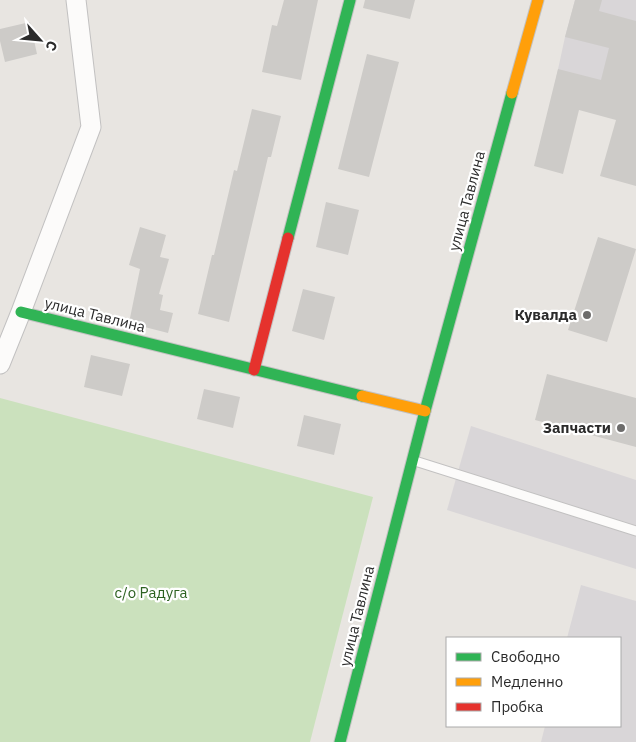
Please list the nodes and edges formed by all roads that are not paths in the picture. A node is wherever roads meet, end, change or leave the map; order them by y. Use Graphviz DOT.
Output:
graph roads {
  1 [pos="76,0"];
  2 [pos="350,0"];
  3 [pos="538,0"];
  4 [pos="21,312"];
  5 [pos="0,364"];
  6 [pos="254,370"];
  7 [pos="425,411"];
  8 [pos="412,460"];
  9 [pos="636,531"];
  10 [pos="340,742"];
  1 -- 4 [label="street"];
  2 -- 6 [label="street"];
  3 -- 7 [label="street, улица Тавлина"];
  4 -- 5 [label="street"];
  4 -- 6 [label="street, улица Тавлина"];
  6 -- 7 [label="street, улица Тавлина"];
  7 -- 8 [label="street, улица Тавлина"];
  8 -- 9 [label="lane"];
  8 -- 10 [label="street, улица Тавлина"];
}
